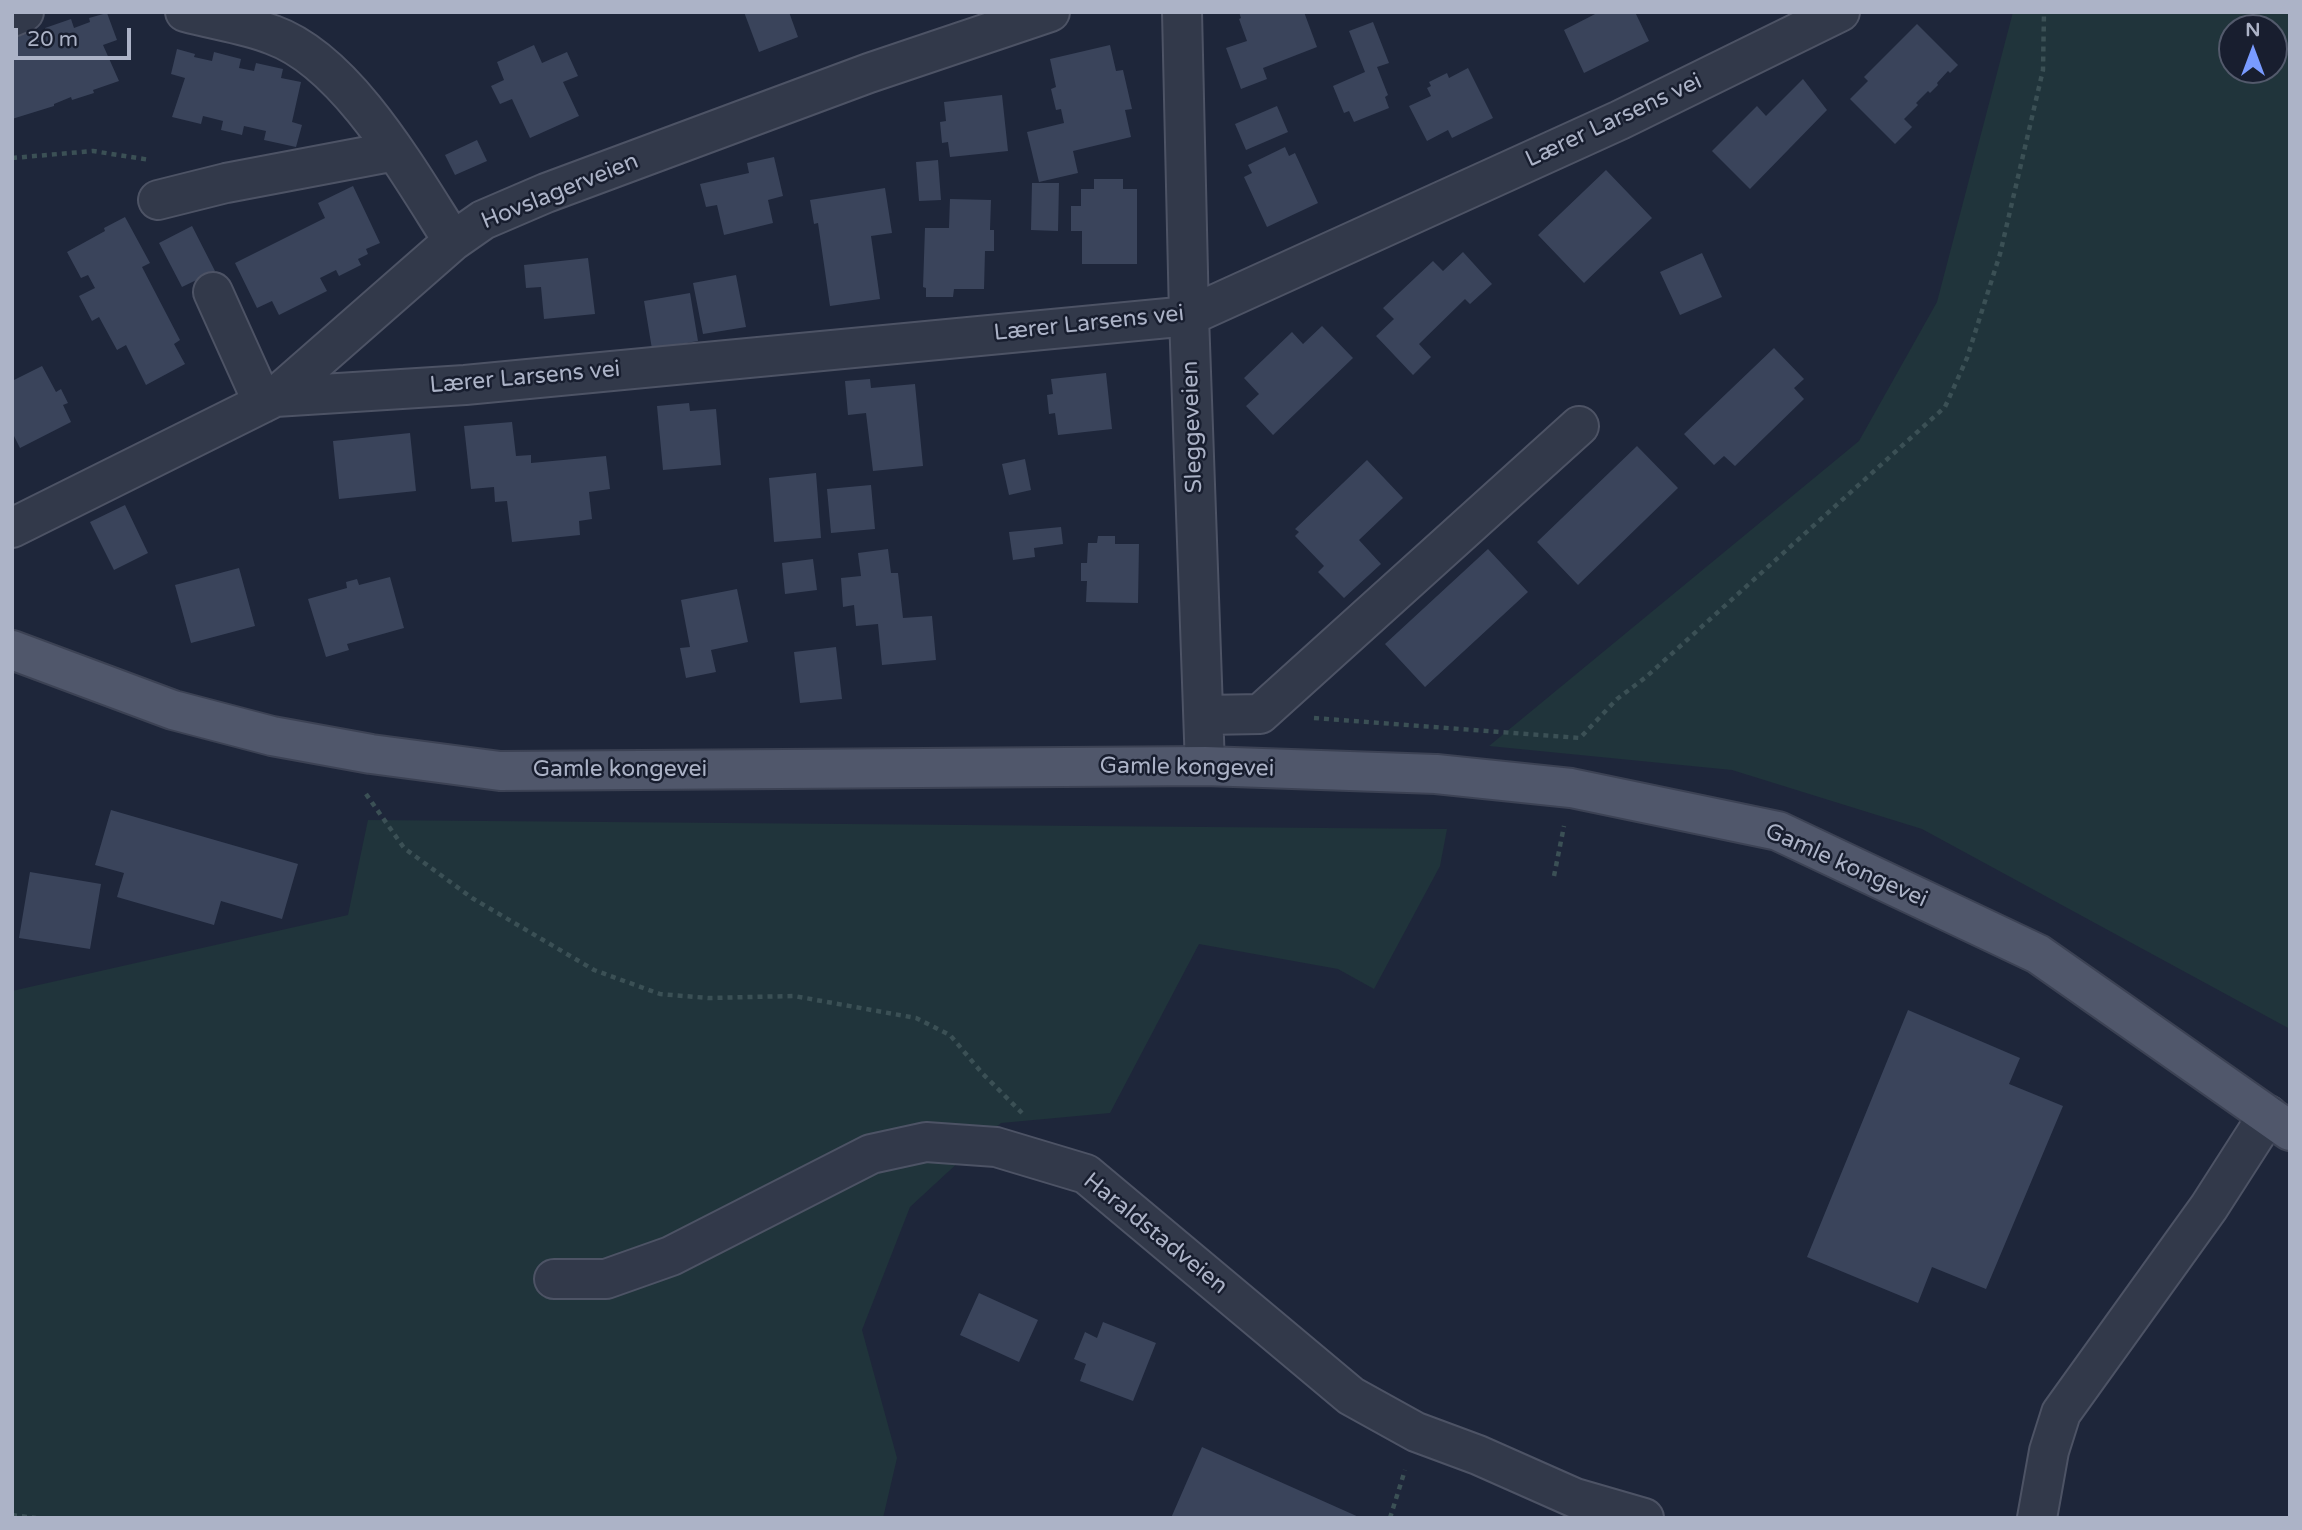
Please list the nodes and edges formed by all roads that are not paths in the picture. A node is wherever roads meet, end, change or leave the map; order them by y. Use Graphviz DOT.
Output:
graph roads {
  1 [pos="24,12"];
  2 [pos="185,12"];
  3 [pos="1050,12"];
  4 [pos="1182,12"];
  5 [pos="1840,12"];
  6 [pos="12,17"];
  7 [pos="395,151"];
  8 [pos="158,200"];
  9 [pos="453,241"];
  10 [pos="213,292"];
  11 [pos="1189,316"];
  12 [pos="269,400"];
  13 [pos="1579,426"];
  14 [pos="12,528"];
  15 [pos="12,650"];
  16 [pos="1205,715"];
  17 [pos="1205,766"];
  18 [pos="2279,1123"];
  19 [pos="554,1279"];
  20 [pos="1644,1518"];
  21 [pos="2037,1518"];
  1 -- 6 [label="street"];
  2 -- 7 [label="street"];
  3 -- 9 [label="street, Hovslagerveien"];
  4 -- 11 [label="street, Sleggeveien"];
  5 -- 11 [label="street, Lærer Larsens vei"];
  7 -- 8 [label="street"];
  7 -- 9 [label="street"];
  9 -- 12 [label="street, Hovslagerveien"];
  10 -- 12 [label="street"];
  11 -- 12 [label="street, Lærer Larsens vei"];
  11 -- 16 [label="street, Sleggeveien"];
  12 -- 14 [label="street, Hovslagerveien"];
  13 -- 16 [label="street"];
  15 -- 17 [label="main road, Gamle kongevei"];
  16 -- 17 [label="street, Sleggeveien"];
  17 -- 18 [label="main road, Gamle kongevei"];
  18 -- 21 [label="street"];
  19 -- 20 [label="street, Haraldstadveien"];
}
